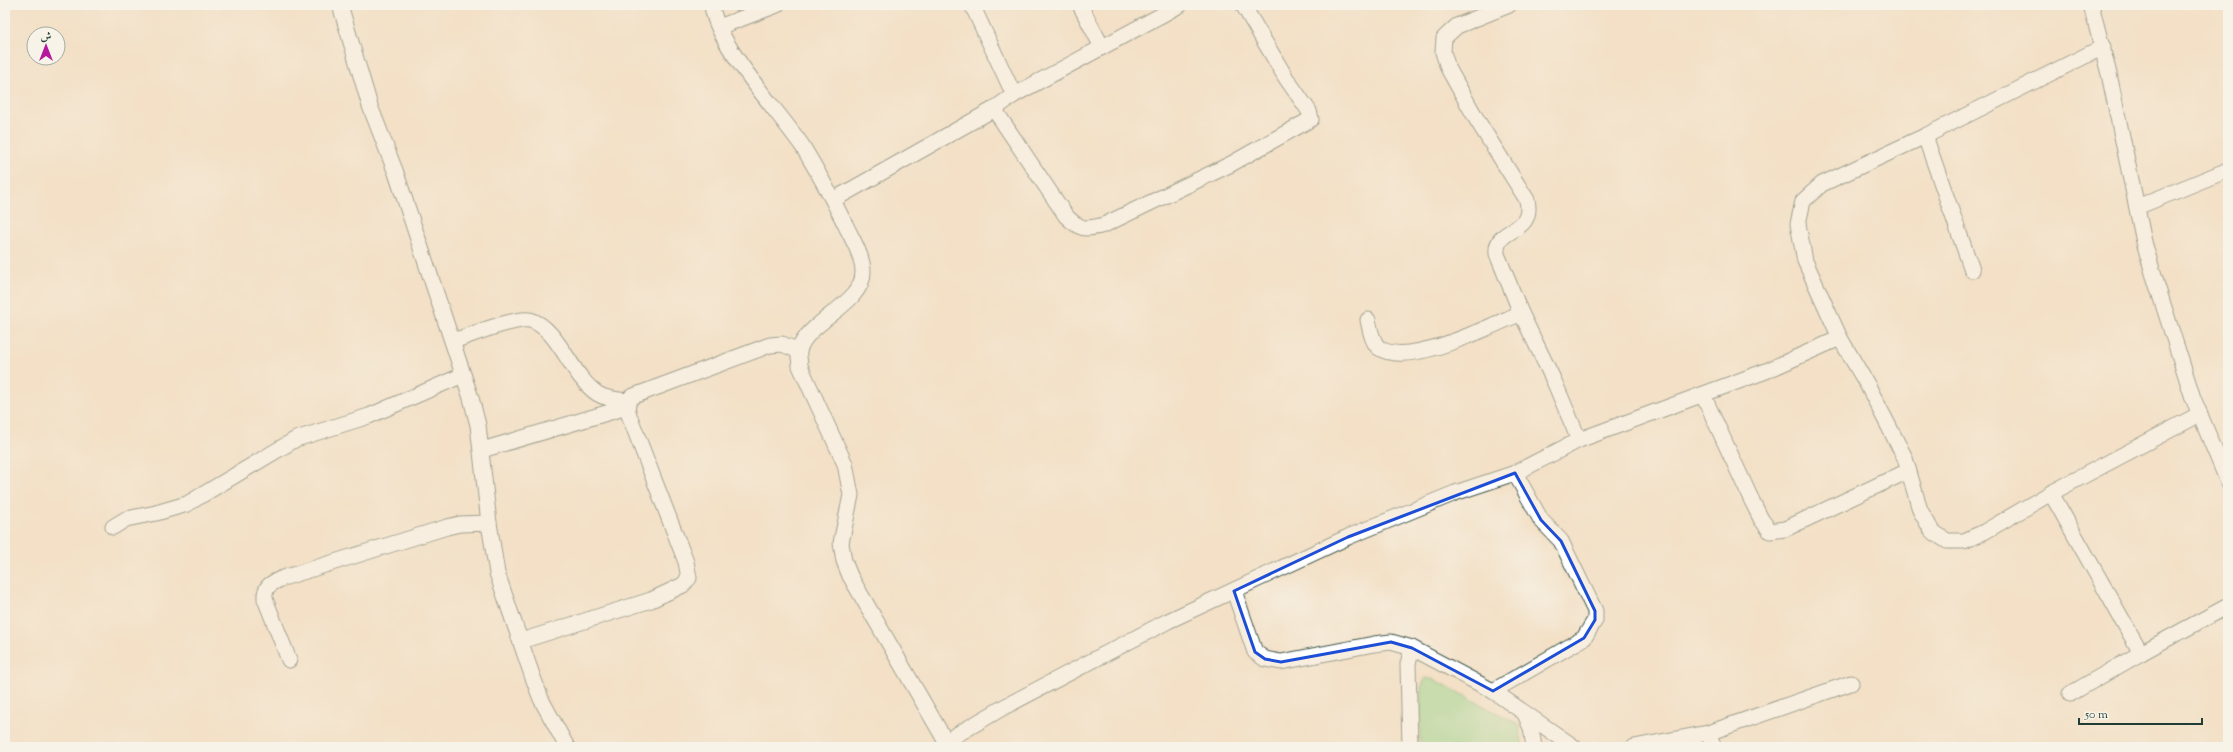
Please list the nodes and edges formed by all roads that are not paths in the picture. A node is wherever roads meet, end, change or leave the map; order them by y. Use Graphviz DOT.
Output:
graph roads {
  1 [pos="340,5"];
  2 [pos="712,5"];
  3 [pos="777,5"];
  4 [pos="972,5"];
  5 [pos="1080,5"];
  6 [pos="1180,5"];
  7 [pos="1243,5"];
  8 [pos="1509,5"];
  9 [pos="2091,5"];
  10 [pos="719,27"];
  11 [pos="1102,47"];
  12 [pos="2103,48"];
  13 [pos="1014,95"];
  14 [pos="994,109"];
  15 [pos="1925,136"];
  16 [pos="2228,170"];
  17 [pos="833,200"];
  18 [pos="2137,207"];
  19 [pos="1972,270"];
  20 [pos="1521,313"];
  21 [pos="1368,320"];
  22 [pos="1840,338"];
  23 [pos="453,342"];
  24 [pos="799,351"];
  25 [pos="463,375"];
  26 [pos="1703,395"];
  27 [pos="628,404"];
  28 [pos="2200,414"];
  29 [pos="1579,440"];
  30 [pos="482,450"];
  31 [pos="1908,471"];
  32 [pos="1515,472"];
  33 [pos="2228,482"];
  34 [pos="2051,493"];
  35 [pos="488,523"];
  36 [pos="113,527"];
  37 [pos="1234,591"];
  38 [pos="2228,606"];
  39 [pos="521,641"];
  40 [pos="1412,648"];
  41 [pos="2141,653"];
  42 [pos="289,660"];
  43 [pos="1851,683"];
  44 [pos="1494,691"];
  45 [pos="2070,694"];
  46 [pos="1525,714"];
  47 [pos="1711,740"];
  48 [pos="948,744"];
  49 [pos="567,747"];
  50 [pos="1410,747"];
  51 [pos="1534,747"];
  52 [pos="1574,747"];
  53 [pos="1634,747"];
  1 -- 23 [label="street"];
  2 -- 10 [label="street"];
  3 -- 10 [label="street"];
  4 -- 13 [label="street"];
  5 -- 11 [label="street"];
  6 -- 11 [label="street"];
  7 -- 14 [label="street"];
  8 -- 20 [label="street"];
  9 -- 12 [label="street"];
  10 -- 17 [label="street"];
  11 -- 13 [label="street"];
  12 -- 15 [label="street"];
  12 -- 18 [label="street"];
  13 -- 14 [label="street"];
  14 -- 17 [label="street"];
  15 -- 19 [label="street"];
  15 -- 22 [label="street"];
  16 -- 18 [label="street"];
  17 -- 24 [label="street"];
  18 -- 28 [label="street"];
  20 -- 21 [label="street"];
  20 -- 29 [label="street"];
  22 -- 26 [label="street"];
  22 -- 31 [label="street"];
  23 -- 25 [label="street"];
  23 -- 27 [label="street"];
  24 -- 27 [label="street"];
  24 -- 48 [label="street"];
  25 -- 30 [label="street"];
  25 -- 36 [label="street"];
  26 -- 29 [label="street"];
  26 -- 31 [label="street"];
  27 -- 30 [label="street"];
  27 -- 39 [label="street"];
  28 -- 33 [label="street"];
  28 -- 34 [label="street"];
  29 -- 32 [label="street"];
  30 -- 35 [label="street"];
  31 -- 34 [label="street"];
  32 -- 37 [label="street"];
  32 -- 44 [label="street"];
  34 -- 41 [label="street"];
  35 -- 39 [label="street"];
  35 -- 42 [label="street"];
  37 -- 40 [label="street"];
  37 -- 48 [label="street"];
  38 -- 41 [label="street"];
  39 -- 49 [label="street"];
  40 -- 44 [label="street"];
  40 -- 50 [label="street"];
  41 -- 45 [label="street"];
  43 -- 47 [label="street"];
  44 -- 46 [label="street"];
  46 -- 51 [label="street"];
  46 -- 52 [label="street"];
  47 -- 53 [label="street"];
}
